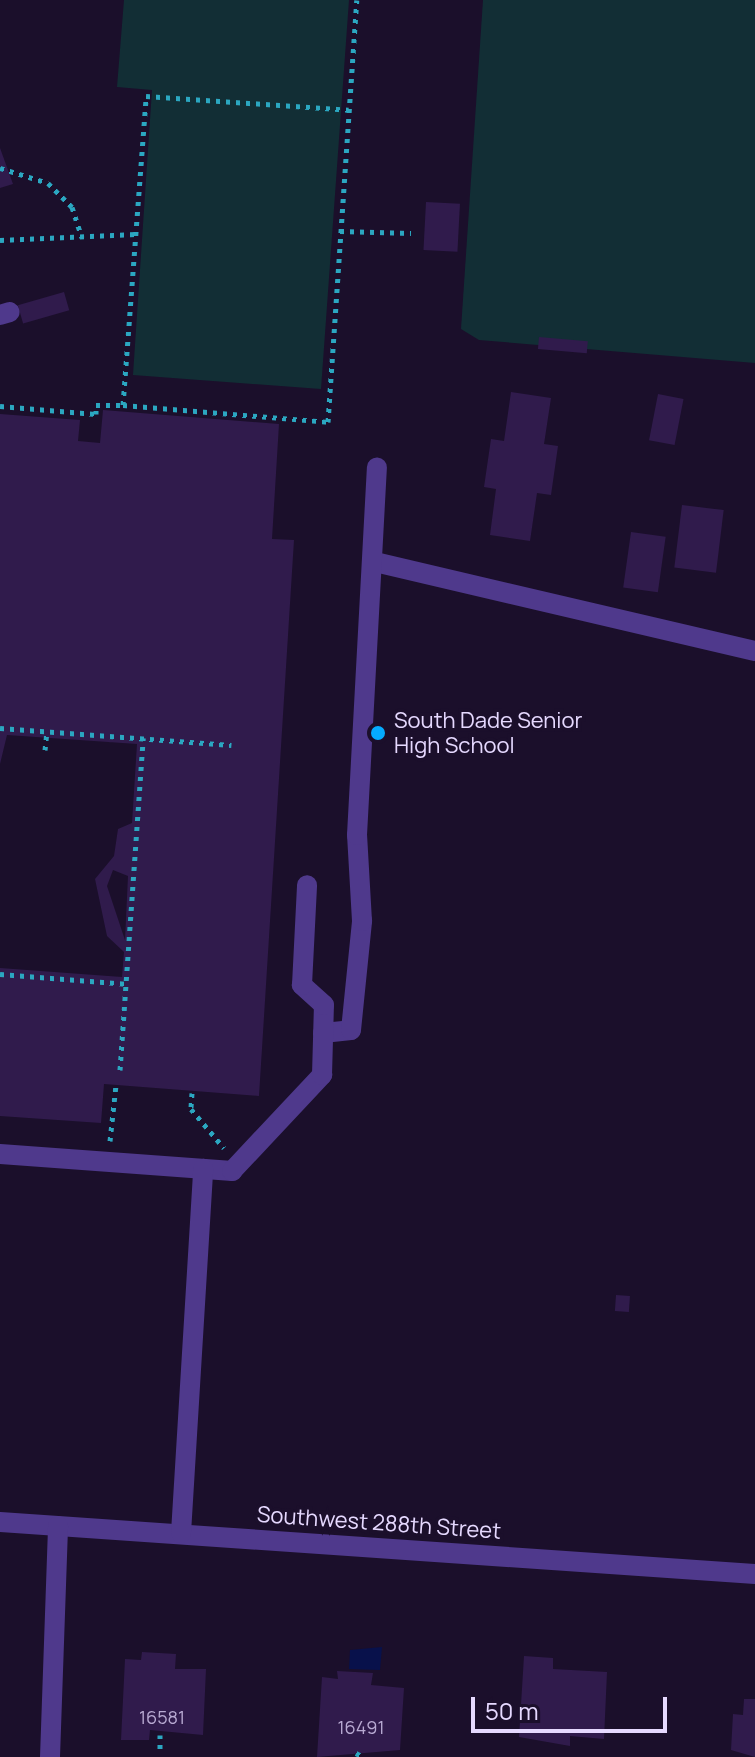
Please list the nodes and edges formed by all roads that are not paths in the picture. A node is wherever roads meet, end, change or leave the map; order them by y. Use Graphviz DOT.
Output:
graph roads {
  1 [pos="377,468"];
  2 [pos="375,562"];
  3 [pos="755,651"];
  4 [pos="307,885"];
  5 [pos="323,1033"];
  6 [pos="0,1154"];
  7 [pos="203,1169"];
  8 [pos="0,1522"];
  9 [pos="58,1526"];
  10 [pos="181,1533"];
  11 [pos="755,1574"];
  12 [pos="50,1757"];
  1 -- 2 [label="street"];
  2 -- 3 [label="street"];
  2 -- 5 [label="street"];
  4 -- 5 [label="street"];
  5 -- 7 [label="street"];
  6 -- 7 [label="street"];
  7 -- 10 [label="street"];
  8 -- 9 [label="street, Southwest 288th Street"];
  9 -- 10 [label="street, Southwest 288th Street"];
  9 -- 12 [label="street"];
  10 -- 11 [label="street, Southwest 288th Street"];
}
